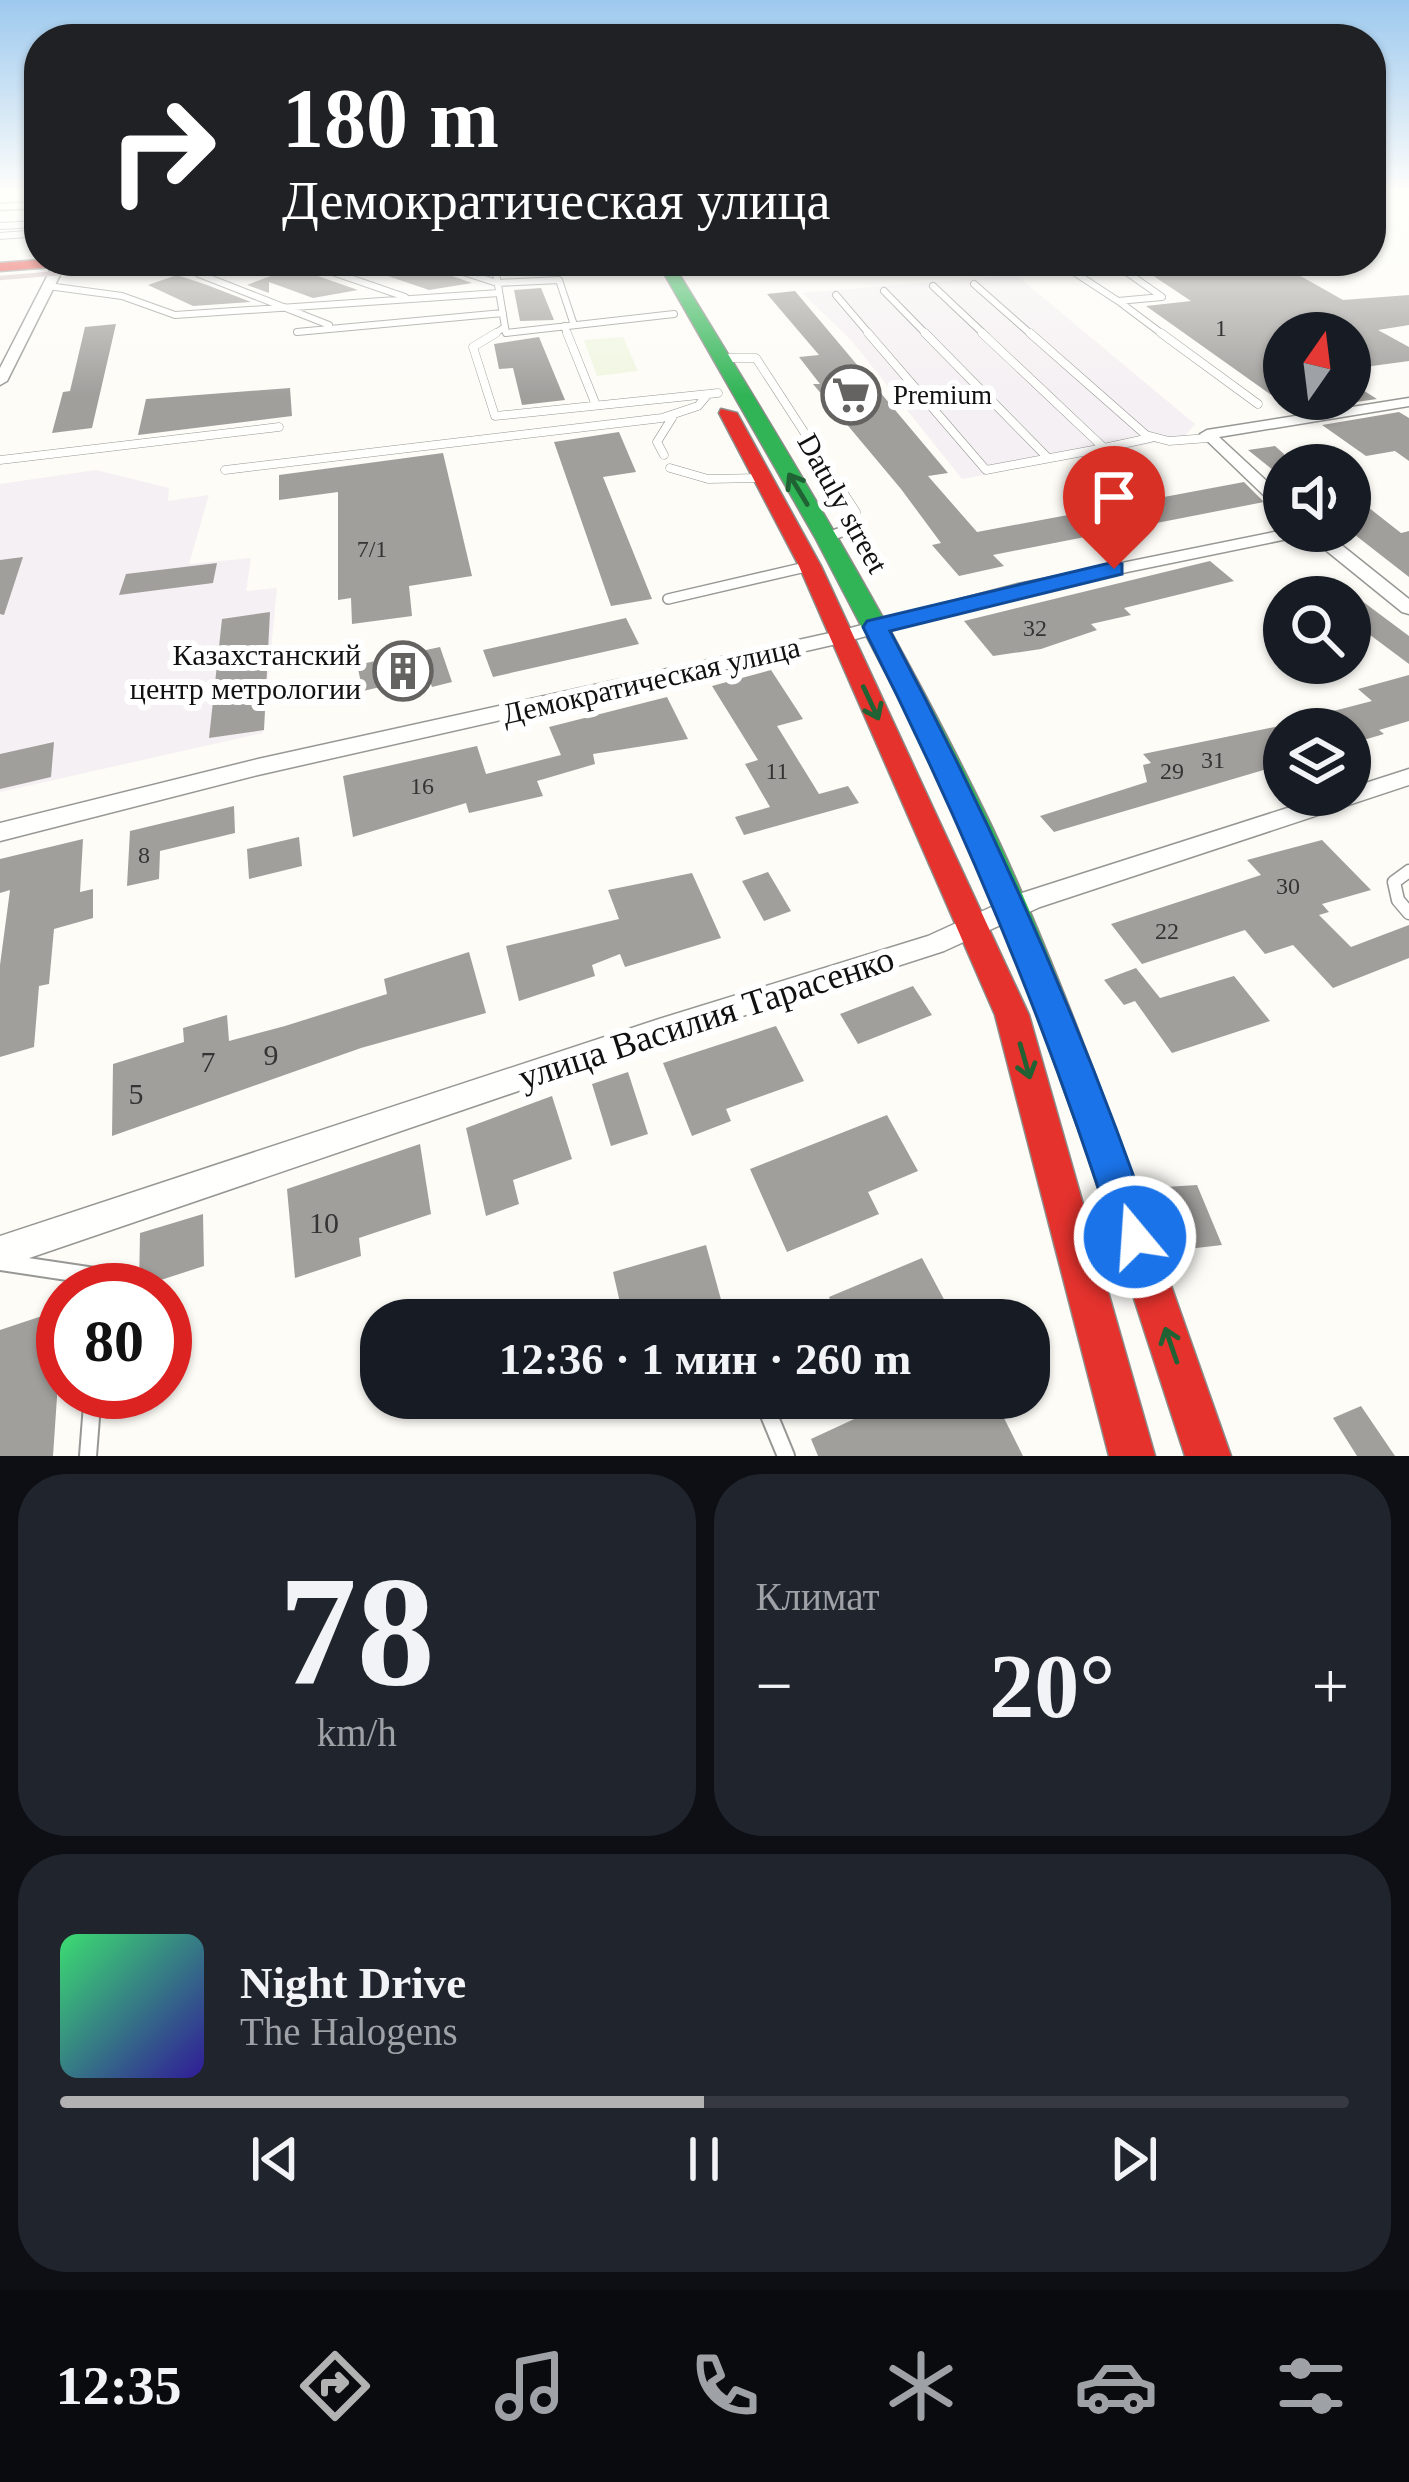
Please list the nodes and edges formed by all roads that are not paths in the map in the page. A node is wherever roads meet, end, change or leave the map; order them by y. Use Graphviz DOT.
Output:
graph roads {
  1 [pos="53,276"];
  2 [pos="71,276"];
  3 [pos="204,276"];
  4 [pos="344,276"];
  5 [pos="476,276"];
  6 [pos="496,276"];
  7 [pos="660,276"];
  8 [pos="664,276"];
  9 [pos="1080,276"];
  10 [pos="1135,276"];
  11 [pos="497,283"];
  12 [pos="974,284"];
  13 [pos="933,286"];
  14 [pos="884,291"];
  15 [pos="499,293"];
  16 [pos="836,296"];
  17 [pos="412,299"];
  18 [pos="1118,301"];
  19 [pos="290,308"];
  20 [pos="502,314"];
  21 [pos="674,314"];
  22 [pos="569,326"];
  23 [pos="505,327"];
  24 [pos="350,328"];
  25 [pos="297,332"];
  26 [pos="0,381"];
  27 [pos="713,393"];
  28 [pos="1409,402"];
  29 [pos="1258,404"];
  30 [pos="596,405"];
  31 [pos="674,415"];
  32 [pos="279,427"];
  33 [pos="1208,436"];
  34 [pos="1153,437"];
  35 [pos="1104,448"];
  36 [pos="664,455"];
  37 [pos="1048,458"];
  38 [pos="0,460"];
  39 [pos="670,468"];
  40 [pos="225,470"];
  41 [pos="761,478"];
  42 [pos="1263,487"];
  43 [pos="1263,539"];
  44 [pos="832,548"];
  45 [pos="1341,552"];
  46 [pos="810,566"];
  47 [pos="668,599"];
  48 [pos="1405,600"];
  49 [pos="875,627"];
  50 [pos="841,638"];
  51 [pos="1409,777"];
  52 [pos="0,832"];
  53 [pos="1409,871"];
  54 [pos="1013,908"];
  55 [pos="1409,913"];
  56 [pos="975,925"];
  57 [pos="0,1252"];
  58 [pos="0,1262"];
  59 [pos="36,1267"];
  60 [pos="91,1419"];
  61 [pos="771,1419"];
  62 [pos="88,1456"];
  63 [pos="786,1456"];
  64 [pos="1132,1456"];
  65 [pos="1208,1456"];
  1 -- 26 [label="street"];
  2 -- 19 [label="lane"];
  3 -- 19 [label="lane"];
  4 -- 17 [label="lane"];
  5 -- 11 [label="lane"];
  6 -- 11 [label="lane"];
  7 -- 21 [label="main road, Datuly street"];
  8 -- 44 [label="main road, Datuly street"];
  9 -- 18 [label="lane"];
  10 -- 18 [label="lane"];
  11 -- 15 [label="lane"];
  11 -- 22 [label="lane"];
  12 -- 34 [label="lane"];
  13 -- 35 [label="lane"];
  14 -- 37 [label="lane"];
  15 -- 17 [label="lane"];
  15 -- 20 [label="lane"];
  16 -- 37 [label="lane"];
  17 -- 19 [label="lane"];
  18 -- 29 [label="lane"];
  19 -- 24 [label="lane"];
  20 -- 23 [label="lane"];
  20 -- 24 [label="lane"];
  21 -- 22 [label="lane"];
  21 -- 27 [label="main road, Datuly street"];
  22 -- 23 [label="lane"];
  22 -- 30 [label="lane"];
  23 -- 30 [label="lane"];
  24 -- 25 [label="lane"];
  27 -- 30 [label="lane"];
  27 -- 31 [label="lane"];
  27 -- 41 [label="main road, Datuly street"];
  28 -- 33 [label="street"];
  31 -- 36 [label="lane"];
  31 -- 40 [label="lane"];
  32 -- 38 [label="lane"];
  33 -- 34 [label="lane"];
  33 -- 42 [label="street"];
  34 -- 35 [label="lane"];
  35 -- 37 [label="lane"];
  39 -- 41 [label="lane"];
  41 -- 46 [label="main road, Datuly street"];
  43 -- 49 [label="street, Демократическая улица"];
  44 -- 46 [label="lane"];
  44 -- 49 [label="main road, Datuly street"];
  45 -- 48 [label="street"];
  46 -- 47 [label="lane"];
  46 -- 50 [label="main road, Datuly street"];
  49 -- 50 [label="street, Демократическая улица"];
  49 -- 54 [label="main road, Datuly street"];
  50 -- 52 [label="street, Демократическая улица"];
  50 -- 56 [label="main road, Datuly street, one-way"];
  51 -- 54 [label="street, улица Василия Тарасенко"];
  53 -- 55 [label="lane"];
  54 -- 56 [label="street, улица Василия Тарасенко"];
  65 -- 54 [label="main road, Datuly street, one-way"];
  56 -- 57 [label="street, улица Василия Тарасенко"];
  56 -- 64 [label="main road, Datuly street, one-way"];
  58 -- 59 [label="lane"];
  60 -- 62 [label="lane"];
  61 -- 63 [label="lane"];
}
